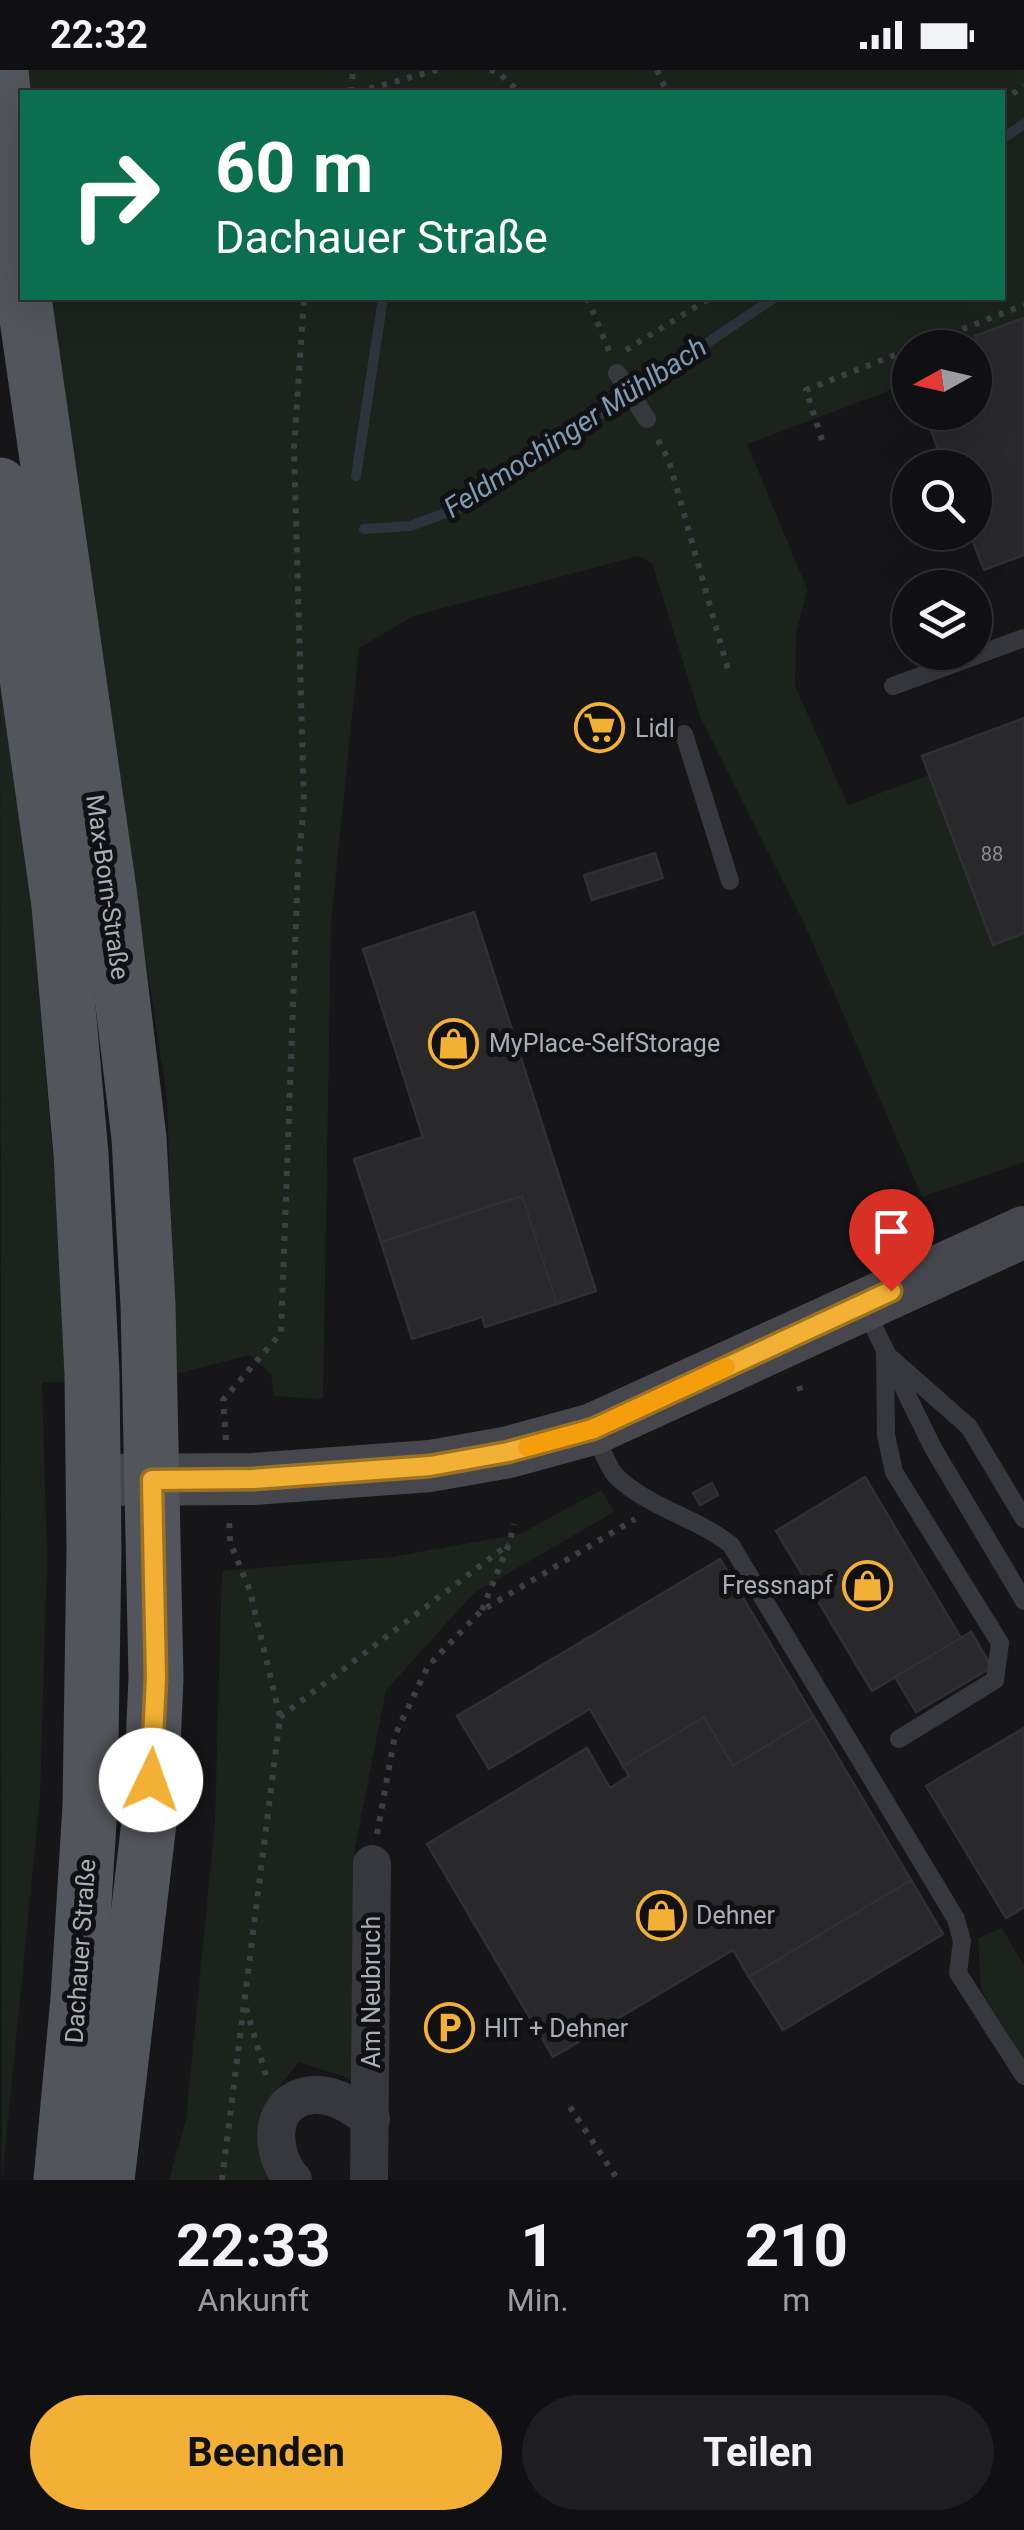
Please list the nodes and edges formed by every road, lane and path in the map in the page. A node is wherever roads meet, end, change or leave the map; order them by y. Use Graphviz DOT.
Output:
graph roads {
  1 [pos="1,70"];
  2 [pos="437,70"];
  3 [pos="490,70"];
  4 [pos="362,90"];
  5 [pos="517,90"];
  6 [pos="20,264"];
  7 [pos="24,300"];
  8 [pos="304,300"];
  9 [pos="589,300"];
  10 [pos="707,300"];
  11 [pos="1024,304"];
  12 [pos="958,330"];
  13 [pos="892,356"];
  14 [pos="618,373"];
  15 [pos="646,419"];
  16 [pos="822,440"];
  17 [pos="0,485"];
  18 [pos="1024,638"];
  19 [pos="728,673"];
  20 [pos="893,686"];
  21 [pos="684,734"];
  22 [pos="730,881"];
  23 [pos="1024,1232"];
  24 [pos="863,1304"];
  25 [pos="885,1353"];
  26 [pos="223,1400"];
  27 [pos="593,1429"];
  28 [pos="92,1480"];
  29 [pos="152,1480"];
  30 [pos="657,1505"];
  31 [pos="1024,1519"];
  32 [pos="514,1524"];
  33 [pos="230,1542"];
  34 [pos="509,1544"];
  35 [pos="1024,1601"];
  36 [pos="481,1611"];
  37 [pos="280,1717"];
  38 [pos="900,1739"];
  39 [pos="372,1864"];
  40 [pos="244,2002"];
  41 [pos="1024,2076"];
  42 [pos="288,2106"];
  43 [pos="570,2107"];
  44 [pos="371,2120"];
  45 [pos="61,2180"];
  46 [pos="106,2180"];
  47 [pos="222,2180"];
  48 [pos="293,2180"];
  49 [pos="369,2180"];
  50 [pos="618,2180"];
  1 -- 6 [label="main road"];
  2 -- 4 [label="path"];
  3 -- 5 [label="path"];
  7 -- 29 [label="main road, Max-Born-Straße"];
  8 -- 26 [label="path"];
  9 -- 10 [label="path"];
  11 -- 12 [label="path"];
  13 -- 16 [label="path"];
  14 -- 15 [label="lane"];
  15 -- 19 [label="path"];
  17 -- 28 [label="main road, Max-Born-Straße"];
  18 -- 20 [label="lane"];
  21 -- 22 [label="lane"];
  23 -- 24 [label="main road"];
  24 -- 25 [label="lane"];
  24 -- 27 [label="main road"];
  25 -- 31 [label="lane"];
  25 -- 35 [label="lane"];
  25 -- 38 [label="lane"];
  27 -- 29 [label="main road"];
  27 -- 30 [label="lane"];
  28 -- 29 [label="main road"];
  28 -- 45 [label="main road, Dachauer Straße"];
  29 -- 46 [label="main road, Dachauer Straße"];
  30 -- 36 [label="path"];
  30 -- 41 [label="lane"];
  32 -- 34 [label="path"];
  33 -- 37 [label="path"];
  34 -- 36 [label="path"];
  34 -- 37 [label="path"];
  36 -- 39 [label="path"];
  37 -- 40 [label="path"];
  39 -- 44 [label="street, Am Neubruch"];
  40 -- 42 [label="path"];
  40 -- 47 [label="path"];
  42 -- 44 [label="street, Am Neubruch"];
  42 -- 48 [label="street"];
  43 -- 50 [label="path"];
  44 -- 49 [label="street, Am Neubruch"];
}
